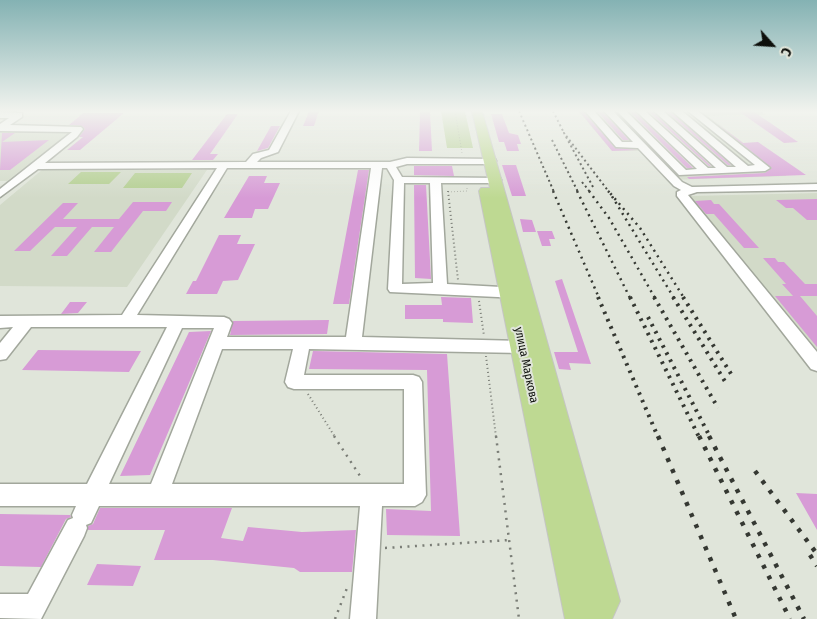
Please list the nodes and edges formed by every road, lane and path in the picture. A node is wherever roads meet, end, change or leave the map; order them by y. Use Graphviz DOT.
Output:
graph roads {
  1 [pos="68,140"];
  2 [pos="279,140"];
  3 [pos="467,140"];
  4 [pos="475,140"];
  5 [pos="478,140"];
  6 [pos="614,140"];
  7 [pos="635,140"];
  8 [pos="650,140"];
  9 [pos="671,140"];
  10 [pos="692,140"];
  11 [pos="710,140"];
  12 [pos="729,140"];
  13 [pos="640,145"];
  14 [pos="224,165"];
  15 [pos="249,165"];
  16 [pos="384,165"];
  17 [pos="36,166"];
  18 [pos="745,169"];
  19 [pos="728,170"];
  20 [pos="480,171"];
  21 [pos="705,171"];
  22 [pos="399,180"];
  23 [pos="435,180"];
  24 [pos="0,184"];
  25 [pos="13,184"];
  26 [pos="817,187"];
  27 [pos="752,188"];
  28 [pos="691,191"];
  29 [pos="2,198"];
  30 [pos="477,284"];
  31 [pos="440,288"];
  32 [pos="518,293"];
  33 [pos="126,320"];
  34 [pos="0,322"];
  35 [pos="26,322"];
  36 [pos="177,322"];
  37 [pos="217,343"];
  38 [pos="302,343"];
  39 [pos="353,343"];
  40 [pos="485,347"];
  41 [pos="536,347"];
  42 [pos="0,354"];
  43 [pos="817,364"];
  44 [pos="300,382"];
  45 [pos="0,494"];
  46 [pos="158,494"];
  47 [pos="372,494"];
  48 [pos="93,495"];
  49 [pos="510,540"];
  50 [pos="380,548"];
  51 [pos="0,606"];
  52 [pos="31,613"];
  53 [pos="598,614"];
  54 [pos="363,619"];
  55 [pos="519,619"];
  1 -- 17 [label="lane"];
  2 -- 15 [label="lane"];
  3 -- 20 [label="path"];
  4 -- 20 [label="main road, улица Маркова"];
  5 -- 20 [label="main road, улица Маркова"];
  6 -- 13 [label="lane"];
  7 -- 13 [label="lane"];
  8 -- 21 [label="lane"];
  9 -- 21 [label="lane"];
  10 -- 19 [label="lane"];
  11 -- 18 [label="lane"];
  12 -- 18 [label="lane"];
  13 -- 28 [label="lane"];
  14 -- 15 [label="lane"];
  14 -- 17 [label="lane"];
  14 -- 33 [label="lane"];
  15 -- 16 [label="lane"];
  16 -- 20 [label="lane"];
  16 -- 22 [label="lane"];
  16 -- 39 [label="lane"];
  17 -- 25 [label="lane"];
  18 -- 19 [label="lane"];
  19 -- 21 [label="lane"];
  19 -- 27 [label="lane"];
  20 -- 23 [label="lane"];
  20 -- 30 [label="path"];
  20 -- 32 [label="main road, улица Маркова"];
  22 -- 23 [label="lane"];
  22 -- 31 [label="lane"];
  23 -- 31 [label="lane"];
  24 -- 25 [label="lane"];
  25 -- 29 [label="lane"];
  26 -- 27 [label="lane"];
  27 -- 28 [label="lane"];
  28 -- 43 [label="lane"];
  30 -- 31 [label="lane"];
  30 -- 32 [label="lane"];
  30 -- 40 [label="path"];
  32 -- 41 [label="main road, улица Маркова"];
  33 -- 35 [label="lane"];
  33 -- 36 [label="lane"];
  34 -- 35 [label="lane"];
  35 -- 42 [label="lane"];
  36 -- 37 [label="lane"];
  36 -- 48 [label="lane"];
  37 -- 38 [label="lane"];
  37 -- 46 [label="lane"];
  38 -- 39 [label="lane"];
  38 -- 44 [label="lane"];
  39 -- 40 [label="lane"];
  40 -- 41 [label="lane"];
  40 -- 49 [label="path"];
  41 -- 53 [label="main road, улица Маркова"];
  41 -- 53 [label="main road, улица Маркова"];
  44 -- 47 [label="path"];
  44 -- 47 [label="lane"];
  45 -- 48 [label="lane"];
  46 -- 47 [label="lane"];
  46 -- 48 [label="lane"];
  47 -- 54 [label="lane"];
  48 -- 52 [label="lane"];
  49 -- 50 [label="path"];
  49 -- 55 [label="path"];
  51 -- 52 [label="lane"];
}
